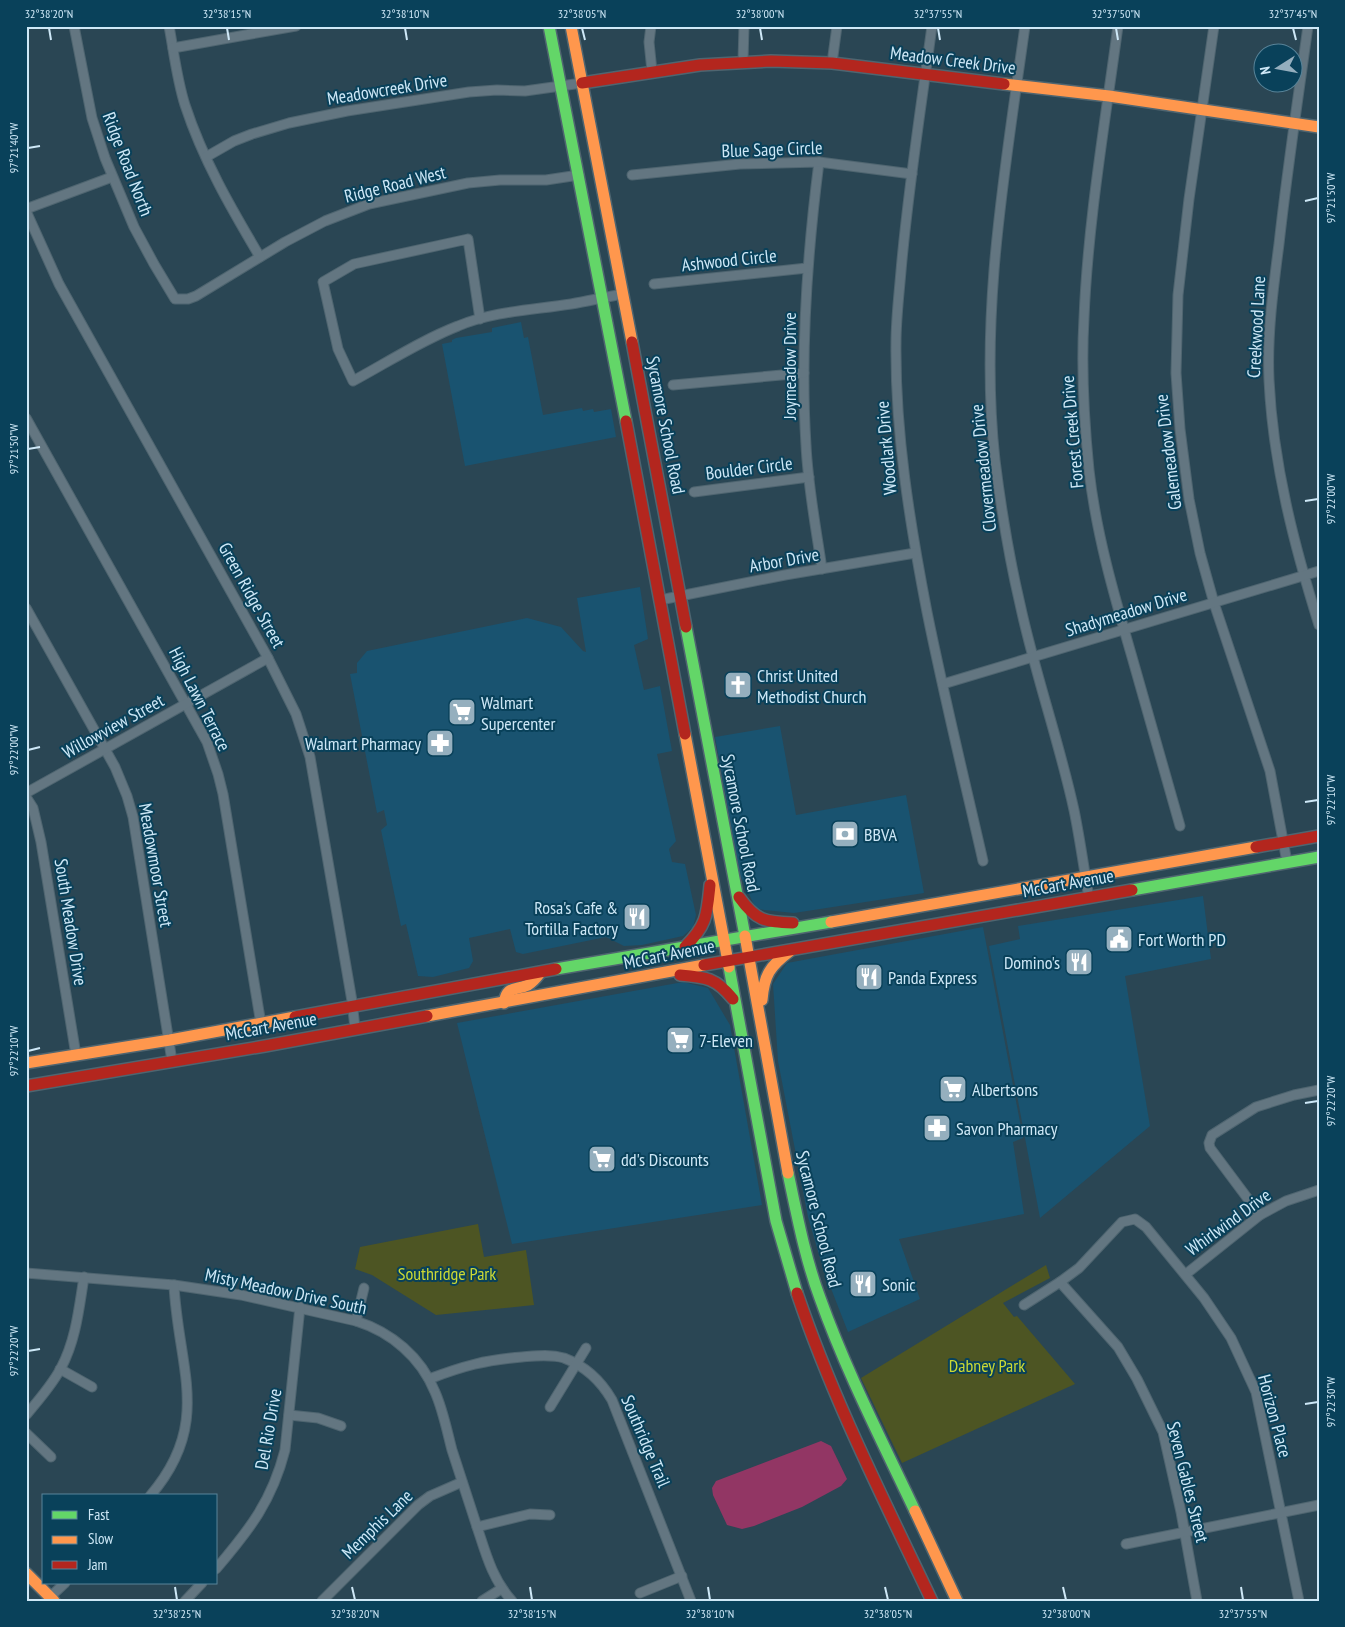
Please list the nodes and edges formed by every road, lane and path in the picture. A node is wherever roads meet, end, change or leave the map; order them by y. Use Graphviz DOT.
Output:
graph roads {
  1 [pos="74,26"];
  2 [pos="169,26"];
  3 [pos="296,26"];
  4 [pos="549,26"];
  5 [pos="571,26"];
  6 [pos="650,26"];
  7 [pos="744,26"];
  8 [pos="837,26"];
  9 [pos="932,26"];
  10 [pos="1025,26"];
  11 [pos="1118,26"];
  12 [pos="1214,26"];
  13 [pos="1308,26"];
  14 [pos="173,48"];
  15 [pos="743,61"];
  16 [pos="832,63"];
  17 [pos="652,71"];
  18 [pos="926,74"];
  19 [pos="582,83"];
  20 [pos="561,86"];
  21 [pos="1017,86"];
  22 [pos="1109,96"];
  23 [pos="1202,110"];
  24 [pos="1295,123"];
  25 [pos="1319,127"];
  26 [pos="206,157"];
  27 [pos="819,162"];
  28 [pos="912,174"];
  29 [pos="579,175"];
  30 [pos="632,175"];
  31 [pos="112,177"];
  32 [pos="26,210"];
  33 [pos="260,257"];
  34 [pos="807,268"];
  35 [pos="654,284"];
  36 [pos="623,294"];
  37 [pos="603,297"];
  38 [pos="181,300"];
  39 [pos="480,319"];
  40 [pos="804,373"];
  41 [pos="673,385"];
  42 [pos="26,418"];
  43 [pos="656,466"];
  44 [pos="636,470"];
  45 [pos="808,477"];
  46 [pos="694,492"];
  47 [pos="916,553"];
  48 [pos="822,569"];
  49 [pos="1319,571"];
  50 [pos="1303,575"];
  51 [pos="680,596"];
  52 [pos="660,600"];
  53 [pos="1214,603"];
  54 [pos="26,608"];
  55 [pos="1319,625"];
  56 [pos="1124,630"];
  57 [pos="1033,657"];
  58 [pos="268,658"];
  59 [pos="943,684"];
  60 [pos="186,703"];
  61 [pos="710,748"];
  62 [pos="104,749"];
  63 [pos="688,753"];
  64 [pos="26,795"];
  65 [pos="1180,826"];
  66 [pos="1319,836"];
  67 [pos="1284,842"];
  68 [pos="1319,857"];
  69 [pos="983,861"];
  70 [pos="1287,862"];
  71 [pos="712,872"];
  72 [pos="1085,877"];
  73 [pos="737,894"];
  74 [pos="1089,898"];
  75 [pos="908,909"];
  76 [pos="823,924"];
  77 [pos="912,928"];
  78 [pos="745,937"];
  79 [pos="724,940"];
  80 [pos="685,947"];
  81 [pos="793,949"];
  82 [pos="749,957"];
  83 [pos="728,961"];
  84 [pos="540,973"];
  85 [pos="660,974"];
  86 [pos="502,980"];
  87 [pos="734,999"];
  88 [pos="504,1002"];
  89 [pos="354,1008"];
  90 [pos="470,1009"];
  91 [pos="760,1023"];
  92 [pos="260,1024"];
  93 [pos="356,1028"];
  94 [pos="170,1040"];
  95 [pos="76,1055"];
  96 [pos="172,1061"];
  97 [pos="26,1063"];
  98 [pos="26,1086"];
  99 [pos="1319,1090"];
  100 [pos="778,1121"];
  101 [pos="758,1123"];
  102 [pos="1319,1190"];
  103 [pos="1260,1215"];
  104 [pos="26,1273"];
  105 [pos="1186,1274"];
  106 [pos="84,1277"];
  107 [pos="1060,1282"];
  108 [pos="174,1285"];
  109 [pos="364,1288"];
  110 [pos="1024,1305"];
  111 [pos="300,1307"];
  112 [pos="356,1321"];
  113 [pos="831,1329"];
  114 [pos="811,1336"];
  115 [pos="586,1348"];
  116 [pos="576,1364"];
  117 [pos="60,1370"];
  118 [pos="429,1379"];
  119 [pos="92,1387"];
  120 [pos="550,1407"];
  121 [pos="26,1415"];
  122 [pos="289,1415"];
  123 [pos="341,1426"];
  124 [pos="26,1433"];
  125 [pos="51,1457"];
  126 [pos="462,1482"];
  127 [pos="152,1494"];
  128 [pos="1319,1505"];
  129 [pos="1281,1512"];
  130 [pos="550,1514"];
  131 [pos="477,1527"];
  132 [pos="1184,1532"];
  133 [pos="1126,1544"];
  134 [pos="218,1567"];
  135 [pos="26,1573"];
  136 [pos="682,1576"];
  137 [pos="64,1584"];
  138 [pos="201,1584"];
  139 [pos="501,1588"];
  140 [pos="640,1593"];
  141 [pos="52,1599"];
  142 [pos="185,1601"];
  143 [pos="322,1601"];
  144 [pos="482,1601"];
  145 [pos="512,1601"];
  146 [pos="692,1601"];
  147 [pos="932,1601"];
  148 [pos="958,1601"];
  149 [pos="1197,1601"];
  150 [pos="1299,1601"];
  1 -- 31 [label="street, Ridge Road North"];
  2 -- 14 [label="street"];
  3 -- 14 [label="street"];
  4 -- 20 [label="main road"];
  5 -- 19 [label="main road, Sycamore School Road"];
  6 -- 17 [label="street"];
  7 -- 15 [label="street"];
  8 -- 16 [label="street"];
  9 -- 18 [label="street, Woodlark Drive"];
  10 -- 21 [label="street, Clovermeadow Drive"];
  11 -- 22 [label="street, Forest Creek Drive"];
  12 -- 23 [label="street, Galemeadow Drive"];
  13 -- 24 [label="street, Creekwood Lane"];
  14 -- 26 [label="street"];
  15 -- 16 [label="main road, Meadow Creek Drive"];
  15 -- 17 [label="main road, Meadow Creek Drive"];
  16 -- 18 [label="main road, Meadow Creek Drive"];
  17 -- 19 [label="main road, Meadow Creek Drive"];
  18 -- 21 [label="main road, Meadow Creek Drive"];
  18 -- 28 [label="street, Woodlark Drive"];
  19 -- 20 [label="street, Meadowcreek Drive"];
  19 -- 36 [label="main road, Sycamore School Road"];
  20 -- 26 [label="street, Meadowcreek Drive"];
  20 -- 29 [label="main road"];
  21 -- 22 [label="main road, Meadow Creek Drive"];
  21 -- 57 [label="street, Clovermeadow Drive"];
  22 -- 23 [label="main road, Meadow Creek Drive"];
  22 -- 56 [label="street, Forest Creek Drive"];
  23 -- 24 [label="main road, Meadow Creek Drive"];
  23 -- 53 [label="street, Galemeadow Drive"];
  24 -- 25 [label="main road, Meadow Creek Drive"];
  24 -- 50 [label="street, Creekwood Lane"];
  26 -- 33 [label="street"];
  27 -- 28 [label="street, Blue Sage Circle"];
  27 -- 30 [label="street, Blue Sage Circle"];
  27 -- 34 [label="street, Joymeadow Drive"];
  28 -- 47 [label="street, Woodlark Drive"];
  29 -- 33 [label="street, Ridge Road West"];
  29 -- 37 [label="main road"];
  31 -- 32 [label="street"];
  31 -- 38 [label="street, Ridge Road North"];
  32 -- 58 [label="street, Green Ridge Street"];
  33 -- 38 [label="street, Ridge Road West"];
  34 -- 35 [label="street, Ashwood Circle"];
  34 -- 40 [label="street, Joymeadow Drive"];
  36 -- 37 [label="street"];
  36 -- 43 [label="main road, Sycamore School Road"];
  37 -- 39 [label="street"];
  37 -- 44 [label="main road"];
  39 -- 39 [label="street"];
  40 -- 41 [label="street"];
  40 -- 45 [label="street, Joymeadow Drive"];
  42 -- 60 [label="street, High Lawn Terrace"];
  43 -- 44 [label="main road"];
  43 -- 51 [label="main road, Sycamore School Road"];
  44 -- 52 [label="main road"];
  45 -- 46 [label="street, Boulder Circle"];
  45 -- 48 [label="street, Joymeadow Drive"];
  47 -- 48 [label="street, Arbor Drive"];
  47 -- 59 [label="street, Woodlark Drive"];
  48 -- 51 [label="street, Arbor Drive"];
  49 -- 50 [label="street, Shadymeadow Drive"];
  50 -- 53 [label="street, Shadymeadow Drive"];
  50 -- 55 [label="street, Creekwood Lane"];
  51 -- 52 [label="street, Arbor Drive"];
  51 -- 61 [label="main road, Sycamore School Road"];
  52 -- 63 [label="main road"];
  53 -- 56 [label="street, Shadymeadow Drive"];
  53 -- 67 [label="street, Galemeadow Drive"];
  54 -- 62 [label="street, Meadowmoor Street"];
  56 -- 57 [label="street, Shadymeadow Drive"];
  56 -- 65 [label="street, Forest Creek Drive"];
  57 -- 59 [label="street, Shadymeadow Drive"];
  57 -- 72 [label="street, Clovermeadow Drive"];
  58 -- 60 [label="street, Willowview Street"];
  58 -- 89 [label="street, Green Ridge Street"];
  59 -- 69 [label="street, Woodlark Drive"];
  60 -- 62 [label="street, Willowview Street"];
  60 -- 92 [label="street, High Lawn Terrace"];
  61 -- 63 [label="main road"];
  61 -- 73 [label="main road, Sycamore School Road"];
  62 -- 64 [label="street, Willowview Street"];
  62 -- 94 [label="street, Meadowmoor Street"];
  63 -- 71 [label="main road"];
  64 -- 95 [label="street, South Meadow Drive"];
  66 -- 67 [label="main road, McCart Avenue"];
  67 -- 70 [label="street, Galemeadow Drive"];
  67 -- 72 [label="main road, McCart Avenue"];
  68 -- 70 [label="main road, McCart Avenue"];
  70 -- 74 [label="main road, McCart Avenue"];
  71 -- 79 [label="main road"];
  71 -- 80 [label="main road"];
  72 -- 74 [label="street, Clovermeadow Drive"];
  72 -- 75 [label="main road, McCart Avenue"];
  73 -- 76 [label="main road"];
  73 -- 78 [label="main road, Sycamore School Road"];
  74 -- 77 [label="main road, McCart Avenue"];
  75 -- 76 [label="main road, McCart Avenue"];
  75 -- 77 [label="main road"];
  76 -- 78 [label="main road, McCart Avenue"];
  77 -- 81 [label="main road, McCart Avenue"];
  78 -- 79 [label="main road, McCart Avenue"];
  78 -- 82 [label="main road, Sycamore School Road"];
  79 -- 80 [label="main road, McCart Avenue"];
  79 -- 83 [label="main road"];
  80 -- 84 [label="main road, McCart Avenue"];
  81 -- 82 [label="main road, McCart Avenue"];
  81 -- 91 [label="main road"];
  82 -- 83 [label="main road, McCart Avenue"];
  82 -- 91 [label="main road, Sycamore School Road"];
  83 -- 85 [label="main road, McCart Avenue"];
  83 -- 87 [label="main road"];
  84 -- 86 [label="main road, McCart Avenue"];
  84 -- 88 [label="main road"];
  85 -- 87 [label="main road"];
  85 -- 88 [label="main road, McCart Avenue"];
  86 -- 89 [label="main road, McCart Avenue"];
  86 -- 90 [label="main road"];
  87 -- 101 [label="main road"];
  88 -- 90 [label="main road, McCart Avenue"];
  89 -- 92 [label="main road, McCart Avenue"];
  89 -- 93 [label="street, Green Ridge Street"];
  90 -- 93 [label="main road, McCart Avenue"];
  91 -- 100 [label="main road, Sycamore School Road"];
  92 -- 94 [label="main road, McCart Avenue"];
  93 -- 96 [label="main road, McCart Avenue"];
  94 -- 95 [label="main road, McCart Avenue"];
  94 -- 96 [label="street, Meadowmoor Street"];
  95 -- 97 [label="main road, McCart Avenue"];
  96 -- 98 [label="main road, McCart Avenue"];
  99 -- 103 [label="street"];
  100 -- 101 [label="main road"];
  100 -- 113 [label="main road, Sycamore School Road"];
  101 -- 114 [label="main road"];
  102 -- 103 [label="street, Whirlwind Drive"];
  103 -- 105 [label="street, Whirlwind Drive"];
  104 -- 106 [label="street, Misty Meadow Drive South"];
  105 -- 107 [label="street, Horizon Place"];
  105 -- 129 [label="street, Horizon Place"];
  106 -- 108 [label="street, Misty Meadow Drive South"];
  106 -- 117 [label="street"];
  107 -- 110 [label="street"];
  107 -- 132 [label="street, Seven Gables Street"];
  108 -- 111 [label="street, Misty Meadow Drive South"];
  108 -- 127 [label="street"];
  109 -- 112 [label="street"];
  111 -- 112 [label="street, Misty Meadow Drive South"];
  111 -- 122 [label="street, Del Rio Drive"];
  112 -- 118 [label="street, Misty Meadow Drive South"];
  113 -- 114 [label="main road"];
  113 -- 148 [label="main road, Sycamore School Road"];
  114 -- 147 [label="main road"];
  115 -- 116 [label="street"];
  116 -- 118 [label="street, Southridge Trail"];
  116 -- 120 [label="street"];
  116 -- 136 [label="street, Southridge Trail"];
  117 -- 119 [label="street"];
  117 -- 121 [label="street"];
  118 -- 126 [label="street, Misty Meadow Drive South"];
  122 -- 123 [label="street"];
  122 -- 134 [label="street, Del Rio Drive"];
  124 -- 125 [label="street"];
  126 -- 131 [label="street, Misty Meadow Drive South"];
  126 -- 143 [label="street, Memphis Lane"];
  128 -- 129 [label="street"];
  129 -- 132 [label="street"];
  129 -- 150 [label="street, Horizon Place"];
  130 -- 131 [label="street"];
  131 -- 139 [label="street, Misty Meadow Drive South"];
  132 -- 133 [label="street"];
  132 -- 149 [label="street, Seven Gables Street"];
  135 -- 141 [label="main road"];
  136 -- 140 [label="street"];
  136 -- 146 [label="street, Southridge Trail"];
  137 -- 141 [label="street"];
  138 -- 142 [label="street"];
  139 -- 144 [label="street"];
  139 -- 145 [label="street, Misty Meadow Drive South"];
}
